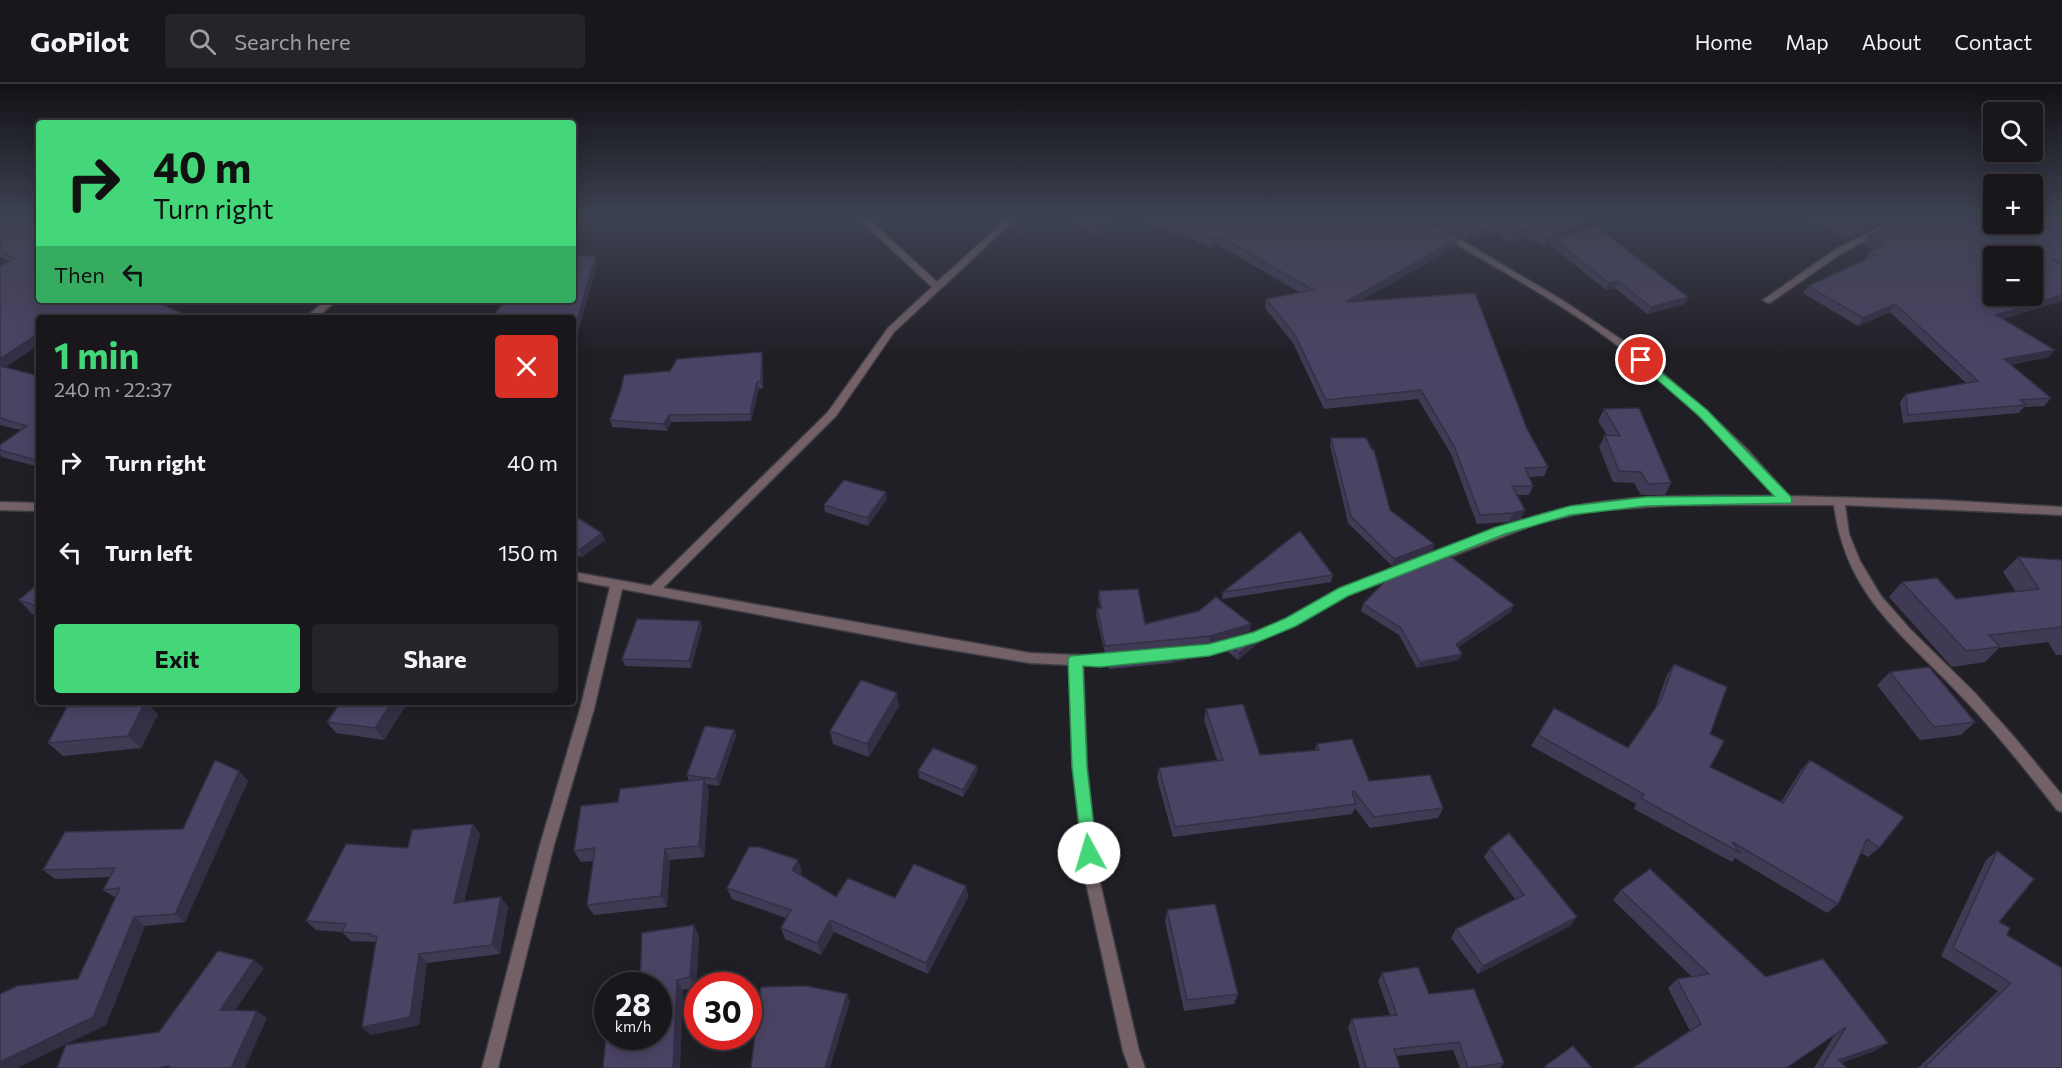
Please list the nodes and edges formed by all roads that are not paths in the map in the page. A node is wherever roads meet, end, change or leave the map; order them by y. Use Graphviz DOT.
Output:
graph roads {
  1 [pos="909,261"];
  2 [pos="966,261"];
  3 [pos="1493,261"];
  4 [pos="1823,261"];
  5 [pos="937,287"];
  6 [pos="1768,300"];
  7 [pos="328,303"];
  8 [pos="314,315"];
  9 [pos="1786,500"];
  10 [pos="1839,502"];
  11 [pos="0,506"];
  12 [pos="36,507"];
  13 [pos="2062,511"];
  14 [pos="576,577"];
  15 [pos="617,584"];
  16 [pos="653,591"];
  17 [pos="1076,660"];
  18 [pos="2062,806"];
  19 [pos="490,1068"];
  20 [pos="1137,1068"];
  1 -- 5 [label="street"];
  2 -- 5 [label="street"];
  3 -- 9 [label="street"];
  4 -- 6 [label="street"];
  5 -- 16 [label="street"];
  7 -- 8 [label="street"];
  9 -- 10 [label="street"];
  9 -- 17 [label="street"];
  10 -- 13 [label="street"];
  10 -- 18 [label="street"];
  11 -- 12 [label="street"];
  14 -- 15 [label="street"];
  15 -- 16 [label="street"];
  15 -- 19 [label="street"];
  16 -- 17 [label="street"];
  17 -- 20 [label="street"];
}
